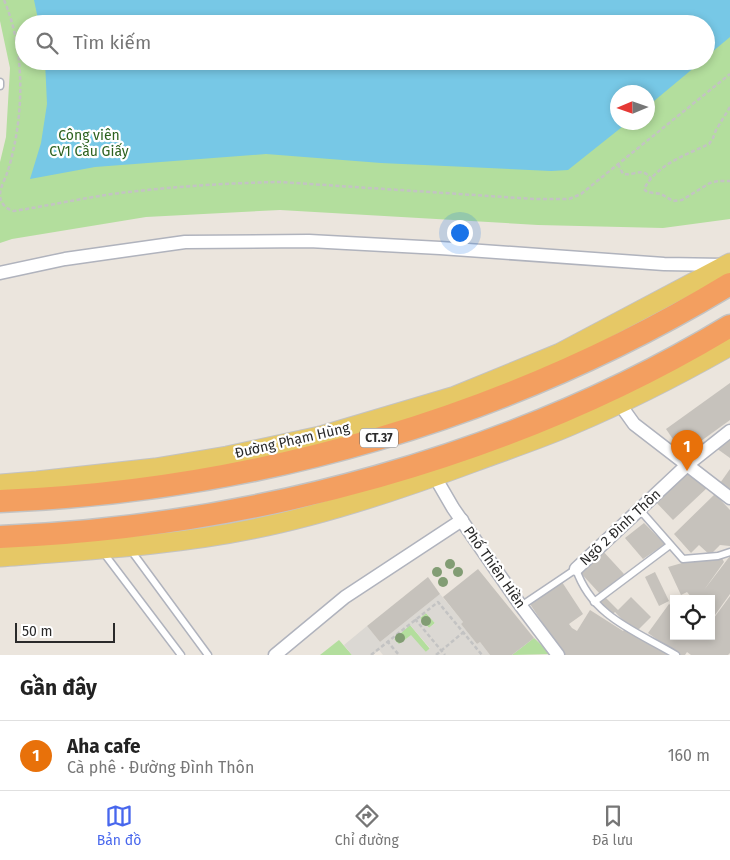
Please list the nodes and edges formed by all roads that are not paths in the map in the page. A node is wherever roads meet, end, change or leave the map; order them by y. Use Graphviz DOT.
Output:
graph roads {
  1 [pos="0,82"];
  2 [pos="0,86"];
  3 [pos="729,271"];
  4 [pos="0,273"];
  5 [pos="730,326"];
  6 [pos="730,346"];
  7 [pos="619,403"];
  8 [pos="730,431"];
  9 [pos="687,465"];
  10 [pos="435,476"];
  11 [pos="0,484"];
  12 [pos="730,498"];
  13 [pos="0,501"];
  14 [pos="640,510"];
  15 [pos="462,520"];
  16 [pos="0,537"];
  17 [pos="670,545"];
  18 [pos="128,547"];
  19 [pos="101,548"];
  20 [pos="730,552"];
  21 [pos="0,557"];
  22 [pos="576,569"];
  23 [pos="594,602"];
  24 [pos="521,606"];
  25 [pos="181,655"];
  26 [pos="208,655"];
  27 [pos="275,655"];
  28 [pos="558,655"];
  29 [pos="676,655"];
  1 -- 2 [label="lane"];
  3 -- 4 [label="street"];
  3 -- 11 [label="main road, Đường Phạm Hùng"];
  3 -- 13 [label="highway, CT.37"];
  5 -- 16 [label="highway"];
  6 -- 7 [label="main road"];
  7 -- 9 [label="street"];
  7 -- 10 [label="main road"];
  8 -- 9 [label="street, Ngõ 2 Đình Thôn"];
  9 -- 12 [label="street"];
  9 -- 14 [label="street, Ngõ 2 Đình Thôn"];
  10 -- 15 [label="street, Phố Thiên Hiền"];
  10 -- 18 [label="main road"];
  14 -- 17 [label="lane"];
  14 -- 22 [label="street, Ngõ 2 Đình Thôn"];
  15 -- 24 [label="street, Phố Thiên Hiền"];
  15 -- 27 [label="street"];
  17 -- 20 [label="lane"];
  17 -- 23 [label="lane"];
  18 -- 19 [label="main road"];
  18 -- 26 [label="lane"];
  19 -- 21 [label="main road"];
  19 -- 25 [label="lane"];
  22 -- 23 [label="lane"];
  22 -- 24 [label="lane"];
  23 -- 29 [label="lane"];
  24 -- 28 [label="street, Phố Thiên Hiền"];
}
